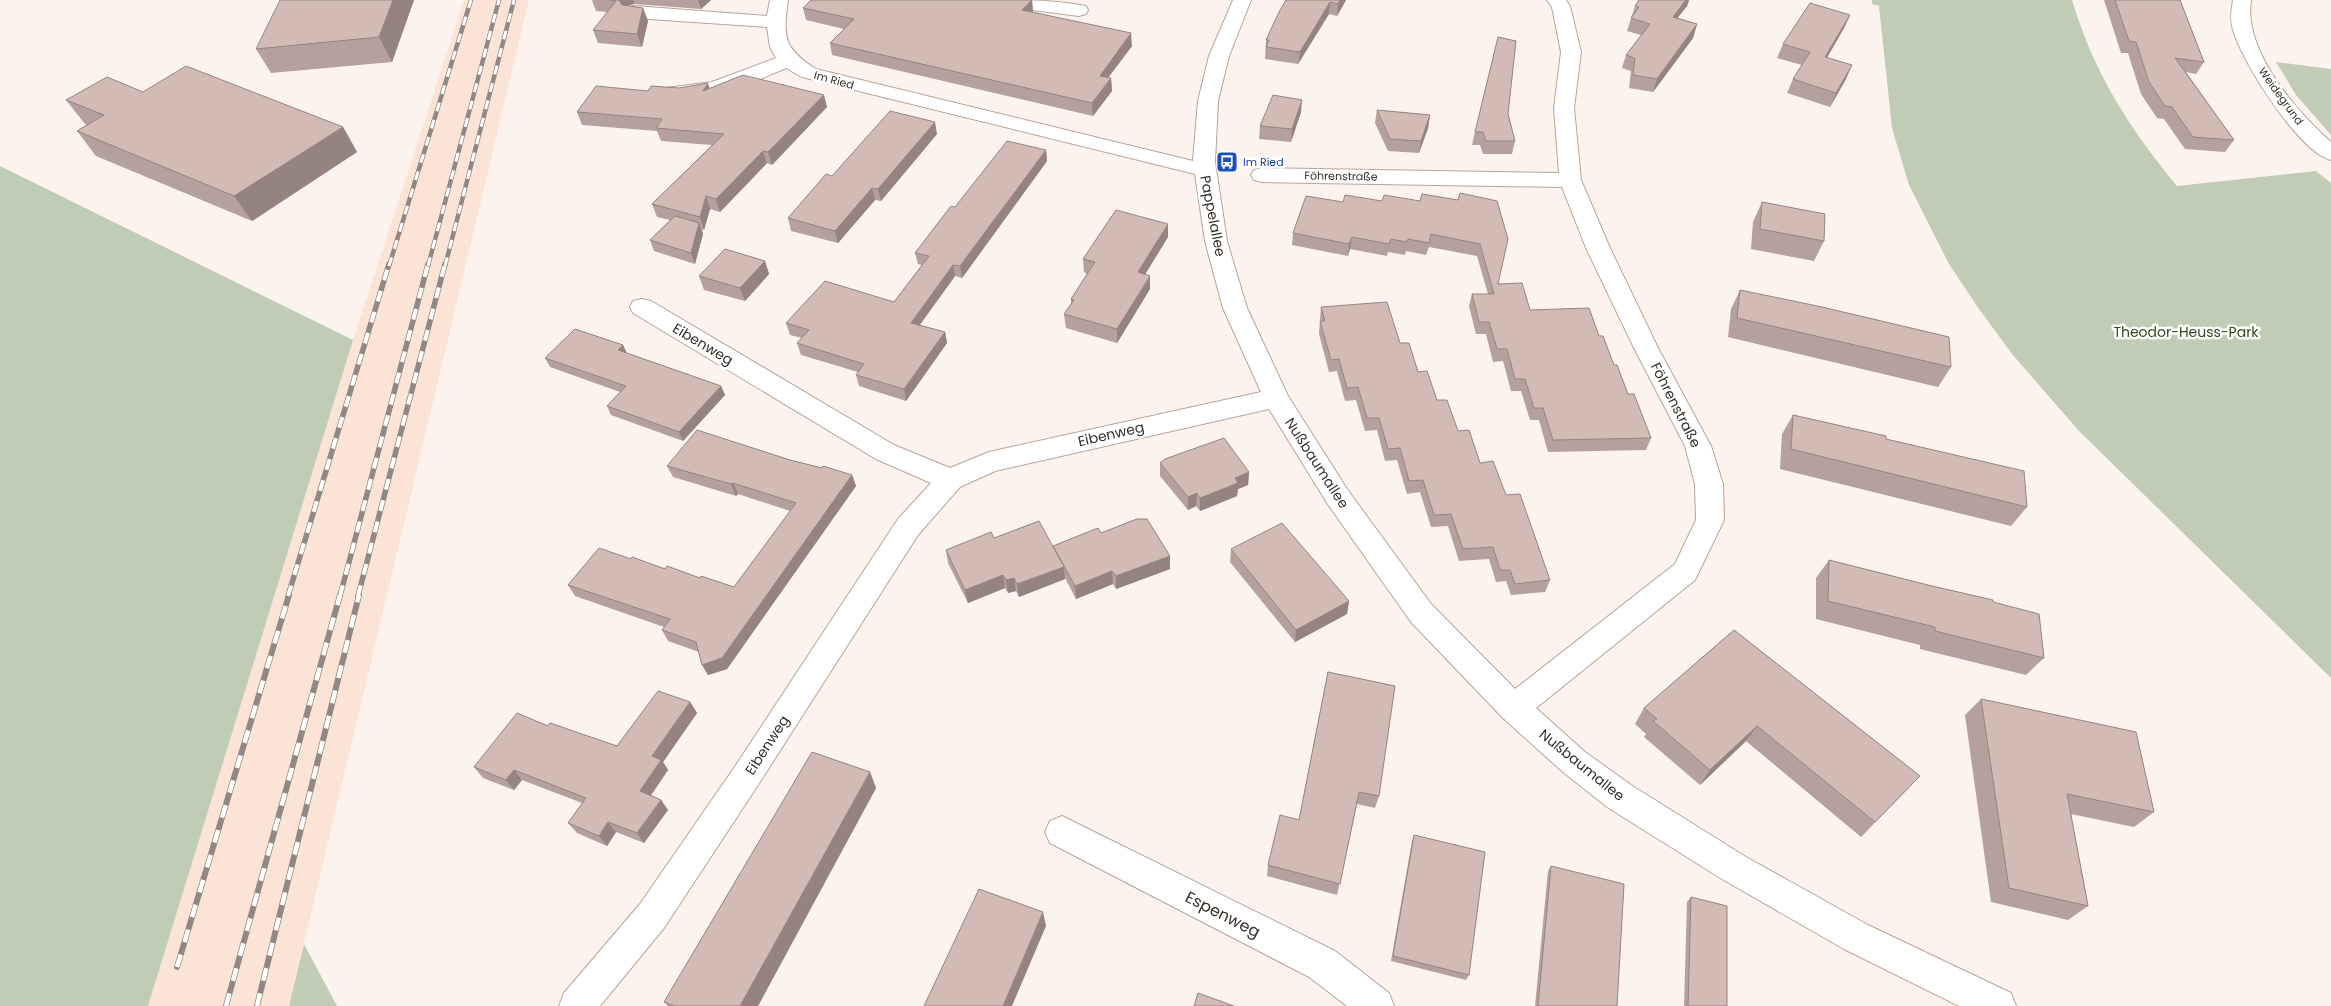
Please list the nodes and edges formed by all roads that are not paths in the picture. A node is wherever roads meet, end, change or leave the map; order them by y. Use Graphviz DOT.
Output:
graph roads {
  1 [pos="779,0"];
  2 [pos="1000,0"];
  3 [pos="1242,0"];
  4 [pos="1556,0"];
  5 [pos="2242,0"];
  6 [pos="1079,10"];
  7 [pos="634,12"];
  8 [pos="775,22"];
  9 [pos="788,60"];
  10 [pos="654,91"];
  11 [pos="2331,154"];
  12 [pos="1204,170"];
  13 [pos="1262,175"];
  14 [pos="1570,180"];
  15 [pos="642,307"];
  16 [pos="1276,398"];
  17 [pos="950,480"];
  18 [pos="1514,708"];
  19 [pos="1062,832"];
  20 [pos="1988,1004"];
  21 [pos="577,1006"];
  22 [pos="1376,1006"];
  1 -- 8 [label="street"];
  2 -- 6 [label="street"];
  3 -- 12 [label="street, Pappelallee"];
  4 -- 14 [label="street, Föhrenstraße"];
  5 -- 11 [label="street, Weidegrund"];
  7 -- 8 [label="street"];
  8 -- 9 [label="street"];
  9 -- 10 [label="street"];
  9 -- 12 [label="street, Im Ried"];
  12 -- 16 [label="street, Pappelallee"];
  13 -- 14 [label="street, Föhrenstraße"];
  14 -- 18 [label="street, Föhrenstraße"];
  15 -- 17 [label="street, Eibenweg"];
  16 -- 17 [label="street, Eibenweg"];
  16 -- 18 [label="street, Nußbaumallee"];
  17 -- 21 [label="street, Eibenweg"];
  18 -- 20 [label="street, Nußbaumallee"];
  19 -- 22 [label="street, Espenweg"];
}
